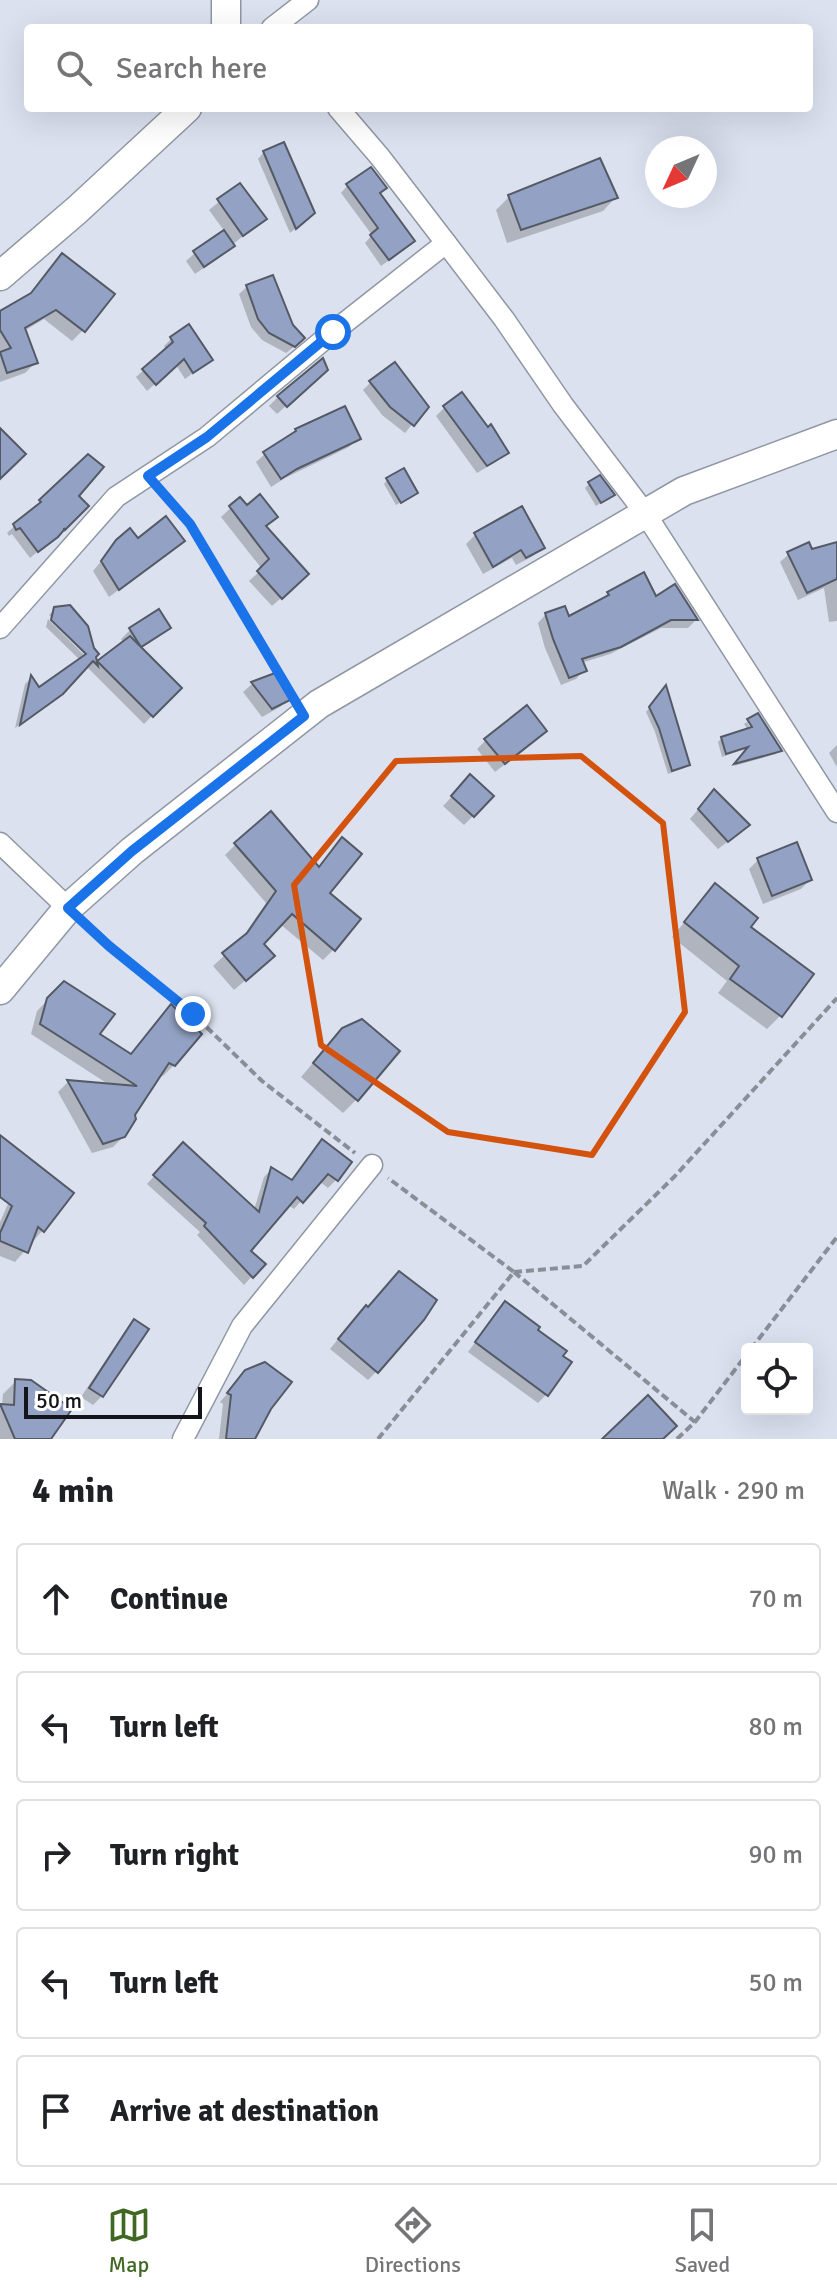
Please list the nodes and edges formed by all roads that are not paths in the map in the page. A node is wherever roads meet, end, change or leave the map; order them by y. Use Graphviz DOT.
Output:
graph roads {
  1 [pos="226,0"];
  2 [pos="308,0"];
  3 [pos="226,24"];
  4 [pos="277,24"];
  5 [pos="183,112"];
  6 [pos="341,112"];
  7 [pos="446,243"];
  8 [pos="0,276"];
  9 [pos="837,434"];
  10 [pos="645,513"];
  11 [pos="0,628"];
  12 [pos="837,812"];
  13 [pos="0,843"];
  14 [pos="68,908"];
  15 [pos="0,990"];
  16 [pos="372,1165"];
  17 [pos="183,1439"];
  1 -- 3 [label="main road"];
  2 -- 4 [label="street"];
  5 -- 8 [label="main road"];
  6 -- 7 [label="street"];
  7 -- 10 [label="street"];
  7 -- 11 [label="street"];
  9 -- 10 [label="main road"];
  10 -- 12 [label="street"];
  10 -- 14 [label="main road"];
  13 -- 14 [label="street"];
  14 -- 15 [label="main road"];
  16 -- 17 [label="street"];
}
